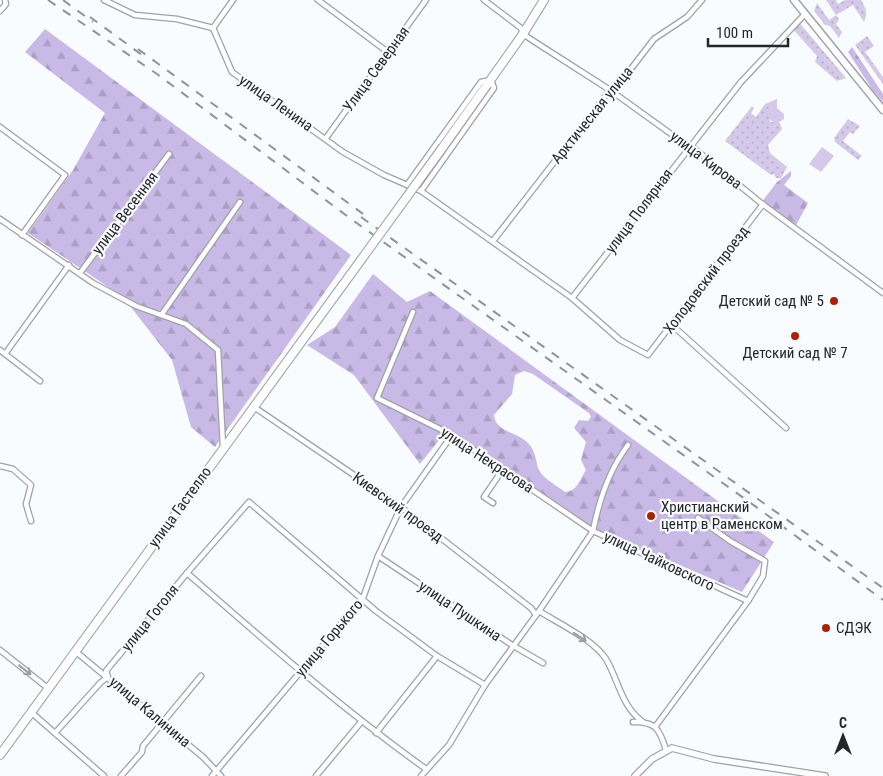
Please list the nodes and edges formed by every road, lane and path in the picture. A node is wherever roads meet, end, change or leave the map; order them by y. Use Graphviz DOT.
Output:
graph roads {
  1 [pos="4,0"];
  2 [pos="104,0"];
  3 [pos="233,0"];
  4 [pos="318,0"];
  5 [pos="426,0"];
  6 [pos="484,0"];
  7 [pos="544,0"];
  8 [pos="702,0"];
  9 [pos="794,0"];
  10 [pos="0,11"];
  11 [pos="805,14"];
  12 [pos="213,28"];
  13 [pos="523,34"];
  14 [pos="389,53"];
  15 [pos="491,80"];
  16 [pos="610,90"];
  17 [pos="883,110"];
  18 [pos="0,127"];
  19 [pos="326,138"];
  20 [pos="690,145"];
  21 [pos="169,154"];
  22 [pos="407,185"];
  23 [pos="421,191"];
  24 [pos="240,202"];
  25 [pos="763,204"];
  26 [pos="0,219"];
  27 [pos="22,235"];
  28 [pos="492,241"];
  29 [pos="69,265"];
  30 [pos="80,272"];
  31 [pos="883,293"];
  32 [pos="572,298"];
  33 [pos="414,312"];
  34 [pos="162,314"];
  35 [pos="672,325"];
  36 [pos="0,350"];
  37 [pos="5,354"];
  38 [pos="648,356"];
  39 [pos="40,381"];
  40 [pos="254,406"];
  41 [pos="786,428"];
  42 [pos="452,435"];
  43 [pos="628,445"];
  44 [pos="223,447"];
  45 [pos="0,466"];
  46 [pos="503,468"];
  47 [pos="493,503"];
  48 [pos="401,506"];
  49 [pos="698,518"];
  50 [pos="31,521"];
  51 [pos="593,531"];
  52 [pos="378,556"];
  53 [pos="187,573"];
  54 [pos="363,598"];
  55 [pos="748,601"];
  56 [pos="538,613"];
  57 [pos="512,645"];
  58 [pos="0,650"];
  59 [pos="75,652"];
  60 [pos="438,656"];
  61 [pos="543,663"];
  62 [pos="301,673"];
  63 [pos="201,676"];
  64 [pos="108,677"];
  65 [pos="485,686"];
  66 [pos="50,689"];
  67 [pos="32,713"];
  68 [pos="361,722"];
  69 [pos="633,722"];
  70 [pos="643,722"];
  71 [pos="162,723"];
  72 [pos="655,726"];
  73 [pos="55,733"];
  74 [pos="376,733"];
  75 [pos="666,750"];
  76 [pos="0,755"];
  77 [pos="426,770"];
  78 [pos="216,771"];
  79 [pos="104,776"];
  80 [pos="121,776"];
  81 [pos="212,776"];
  82 [pos="221,776"];
  83 [pos="316,776"];
  84 [pos="420,776"];
  85 [pos="635,776"];
  86 [pos="825,776"];
  1 -- 10 [label="street"];
  2 -- 12 [label="street"];
  3 -- 12 [label="street"];
  4 -- 14 [label="street"];
  5 -- 14 [label="street, Улица Северная"];
  6 -- 13 [label="street, улица Кирова"];
  7 -- 13 [label="main road, улица Гастелло"];
  8 -- 16 [label="street, Арктическая улица"];
  9 -- 11 [label="main road"];
  11 -- 17 [label="main road"];
  11 -- 20 [label="street, улица Полярная"];
  12 -- 19 [label="street, улица Ленина"];
  13 -- 15 [label="main road, улица Гастелло"];
  13 -- 16 [label="street, улица Кирова"];
  14 -- 19 [label="street, Улица Северная"];
  15 -- 22 [label="street"];
  15 -- 23 [label="street"];
  15 -- 40 [label="main road, улица Гастелло, bridge"];
  16 -- 20 [label="street, улица Кирова"];
  16 -- 28 [label="street, Арктическая улица"];
  18 -- 27 [label="street"];
  19 -- 22 [label="street, улица Ленина"];
  20 -- 25 [label="street, улица Кирова"];
  20 -- 32 [label="street, улица Полярная"];
  21 -- 30 [label="street, улица Весенняя"];
  22 -- 23 [label="street, улица Ленина"];
  23 -- 28 [label="street, улица Ленина"];
  24 -- 34 [label="street"];
  25 -- 31 [label="street, улица Кирова"];
  25 -- 35 [label="street, Холодовский проезд"];
  26 -- 27 [label="street"];
  27 -- 29 [label="street"];
  28 -- 32 [label="street, улица Ленина"];
  29 -- 30 [label="street"];
  29 -- 37 [label="street"];
  30 -- 34 [label="street"];
  32 -- 38 [label="street, улица Ленина"];
  33 -- 42 [label="street, улица Некрасова"];
  34 -- 44 [label="street"];
  35 -- 38 [label="street, Холодовский проезд"];
  35 -- 41 [label="street"];
  36 -- 37 [label="street"];
  37 -- 39 [label="street"];
  40 -- 44 [label="main road, улица Гастелло"];
  40 -- 48 [label="street, Киевский проезд"];
  42 -- 46 [label="street, улица Некрасова"];
  42 -- 48 [label="street, улица Горького"];
  43 -- 51 [label="street"];
  44 -- 59 [label="main road, улица Гастелло"];
  45 -- 50 [label="street"];
  46 -- 47 [label="street"];
  46 -- 51 [label="street, улица Некрасова"];
  48 -- 52 [label="street, улица Горького"];
  48 -- 56 [label="street, Киевский проезд"];
  49 -- 55 [label="street"];
  51 -- 55 [label="street, улица Чайковского"];
  51 -- 56 [label="street, улица Чайковского"];
  52 -- 54 [label="street, улица Горького"];
  52 -- 57 [label="street, улица Пушкина"];
  53 -- 54 [label="street, улица Гоголя"];
  53 -- 62 [label="street"];
  53 -- 64 [label="street, улица Гоголя"];
  54 -- 60 [label="street"];
  54 -- 62 [label="street, улица Горького"];
  55 -- 72 [label="street"];
  56 -- 57 [label="street, улица Чайковского"];
  56 -- 70 [label="street, Киевский проезд, one-way"];
  57 -- 61 [label="street, улица Пушкина"];
  57 -- 65 [label="street, улица Чайковского"];
  58 -- 66 [label="street, one-way"];
  59 -- 64 [label="street, улица Калинина"];
  59 -- 66 [label="main road, улица Гастелло"];
  60 -- 65 [label="street"];
  60 -- 74 [label="street"];
  62 -- 68 [label="street"];
  62 -- 78 [label="street, улица Горького"];
  63 -- 71 [label="street"];
  64 -- 71 [label="street, улица Калинина"];
  64 -- 73 [label="street, улица Гоголя"];
  65 -- 77 [label="street, улица Чайковского"];
  66 -- 67 [label="main road, улица Гастелло"];
  67 -- 73 [label="street"];
  67 -- 76 [label="main road, улица Гастелло"];
  68 -- 74 [label="street"];
  68 -- 83 [label="street"];
  69 -- 70 [label="street"];
  70 -- 72 [label="street"];
  71 -- 78 [label="street, улица Калинина"];
  71 -- 80 [label="street"];
  72 -- 75 [label="street"];
  73 -- 79 [label="street"];
  74 -- 77 [label="street"];
  75 -- 85 [label="street"];
  75 -- 86 [label="street"];
  77 -- 84 [label="street, улица Чайковского"];
  78 -- 81 [label="street, улица Горького"];
  78 -- 82 [label="street, улица Калинина"];
}
